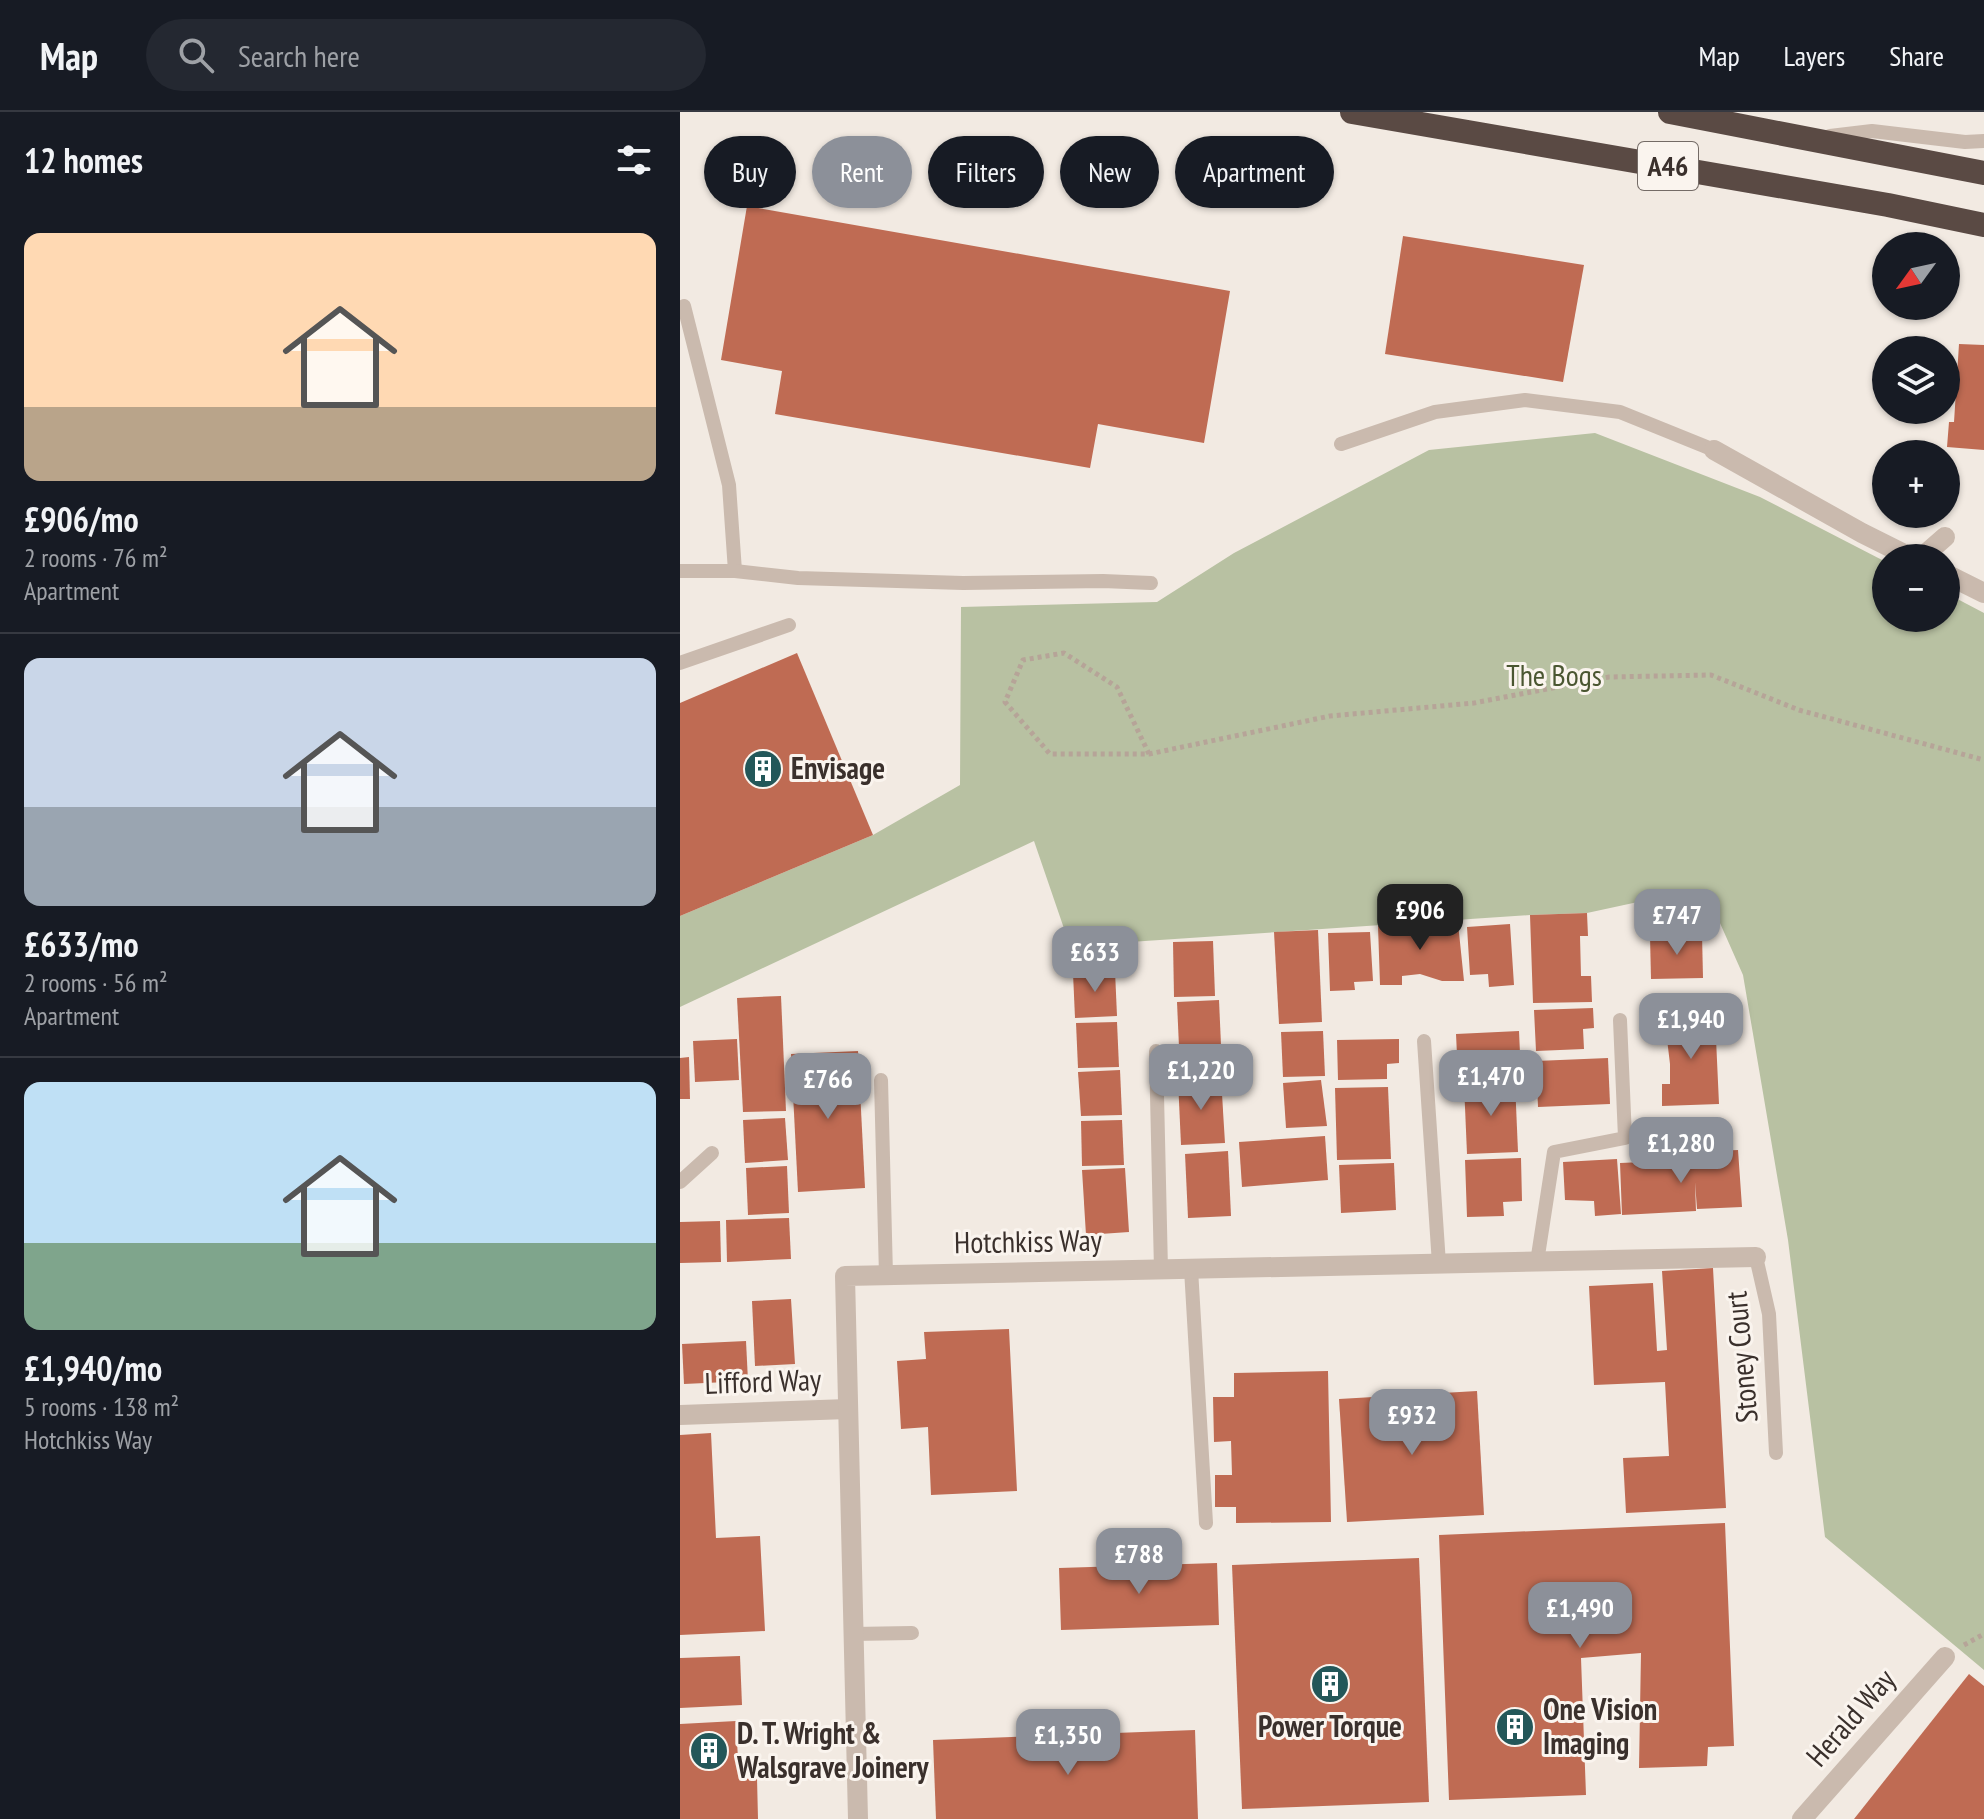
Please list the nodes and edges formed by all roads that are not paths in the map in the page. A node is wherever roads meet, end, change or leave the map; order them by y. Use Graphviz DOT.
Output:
graph roads {
  1 [pos="1352,112"];
  2 [pos="1670,112"];
  3 [pos="1814,138"];
  4 [pos="1984,141"];
  5 [pos="1984,173"];
  6 [pos="1888,205"];
  7 [pos="1984,225"];
  8 [pos="1984,243"];
  9 [pos="684,306"];
  10 [pos="1341,444"];
  11 [pos="1714,450"];
  12 [pos="1945,537"];
  13 [pos="1884,544"];
  14 [pos="1937,544"];
  15 [pos="680,571"];
  16 [pos="735,571"];
  17 [pos="1960,581"];
  18 [pos="1151,583"];
  19 [pos="1984,593"];
  20 [pos="789,625"];
  21 [pos="680,663"];
  22 [pos="1620,1020"];
  23 [pos="1424,1041"];
  24 [pos="1156,1051"];
  25 [pos="881,1080"];
  26 [pos="712,1153"];
  27 [pos="680,1182"];
  28 [pos="1756,1257"];
  29 [pos="1537,1262"];
  30 [pos="1439,1264"];
  31 [pos="1191,1269"];
  32 [pos="1161,1270"];
  33 [pos="886,1275"];
  34 [pos="848,1409"];
  35 [pos="680,1415"];
  36 [pos="1776,1453"];
  37 [pos="1206,1523"];
  38 [pos="912,1633"];
  39 [pos="853,1634"];
  40 [pos="1945,1657"];
  41 [pos="858,1819"];
  42 [pos="1802,1819"];
  1 -- 6 [label="highway, A46"];
  2 -- 3 [label="highway, A46"];
  3 -- 4 [label="lane"];
  3 -- 5 [label="highway, A46"];
  6 -- 7 [label="highway, A46"];
  6 -- 8 [label="highway"];
  9 -- 16 [label="lane"];
  10 -- 11 [label="lane"];
  11 -- 13 [label="street"];
  12 -- 14 [label="street"];
  15 -- 16 [label="lane"];
  16 -- 18 [label="lane"];
  17 -- 19 [label="street"];
  20 -- 21 [label="lane"];
  22 -- 29 [label="lane"];
  23 -- 30 [label="lane"];
  24 -- 32 [label="lane"];
  25 -- 33 [label="lane"];
  26 -- 27 [label="lane"];
  28 -- 29 [label="street, Hotchkiss Way"];
  28 -- 36 [label="lane, Stoney Court"];
  29 -- 30 [label="street, Hotchkiss Way"];
  30 -- 31 [label="street, Hotchkiss Way"];
  31 -- 32 [label="street, Hotchkiss Way"];
  31 -- 37 [label="lane"];
  32 -- 33 [label="street, Hotchkiss Way"];
  33 -- 34 [label="street, Hotchkiss Way"];
  34 -- 35 [label="street, Lifford Way"];
  34 -- 39 [label="street, Hotchkiss Way"];
  38 -- 39 [label="lane"];
  39 -- 41 [label="street, Hotchkiss Way"];
  40 -- 42 [label="street, Herald Way"];
}
